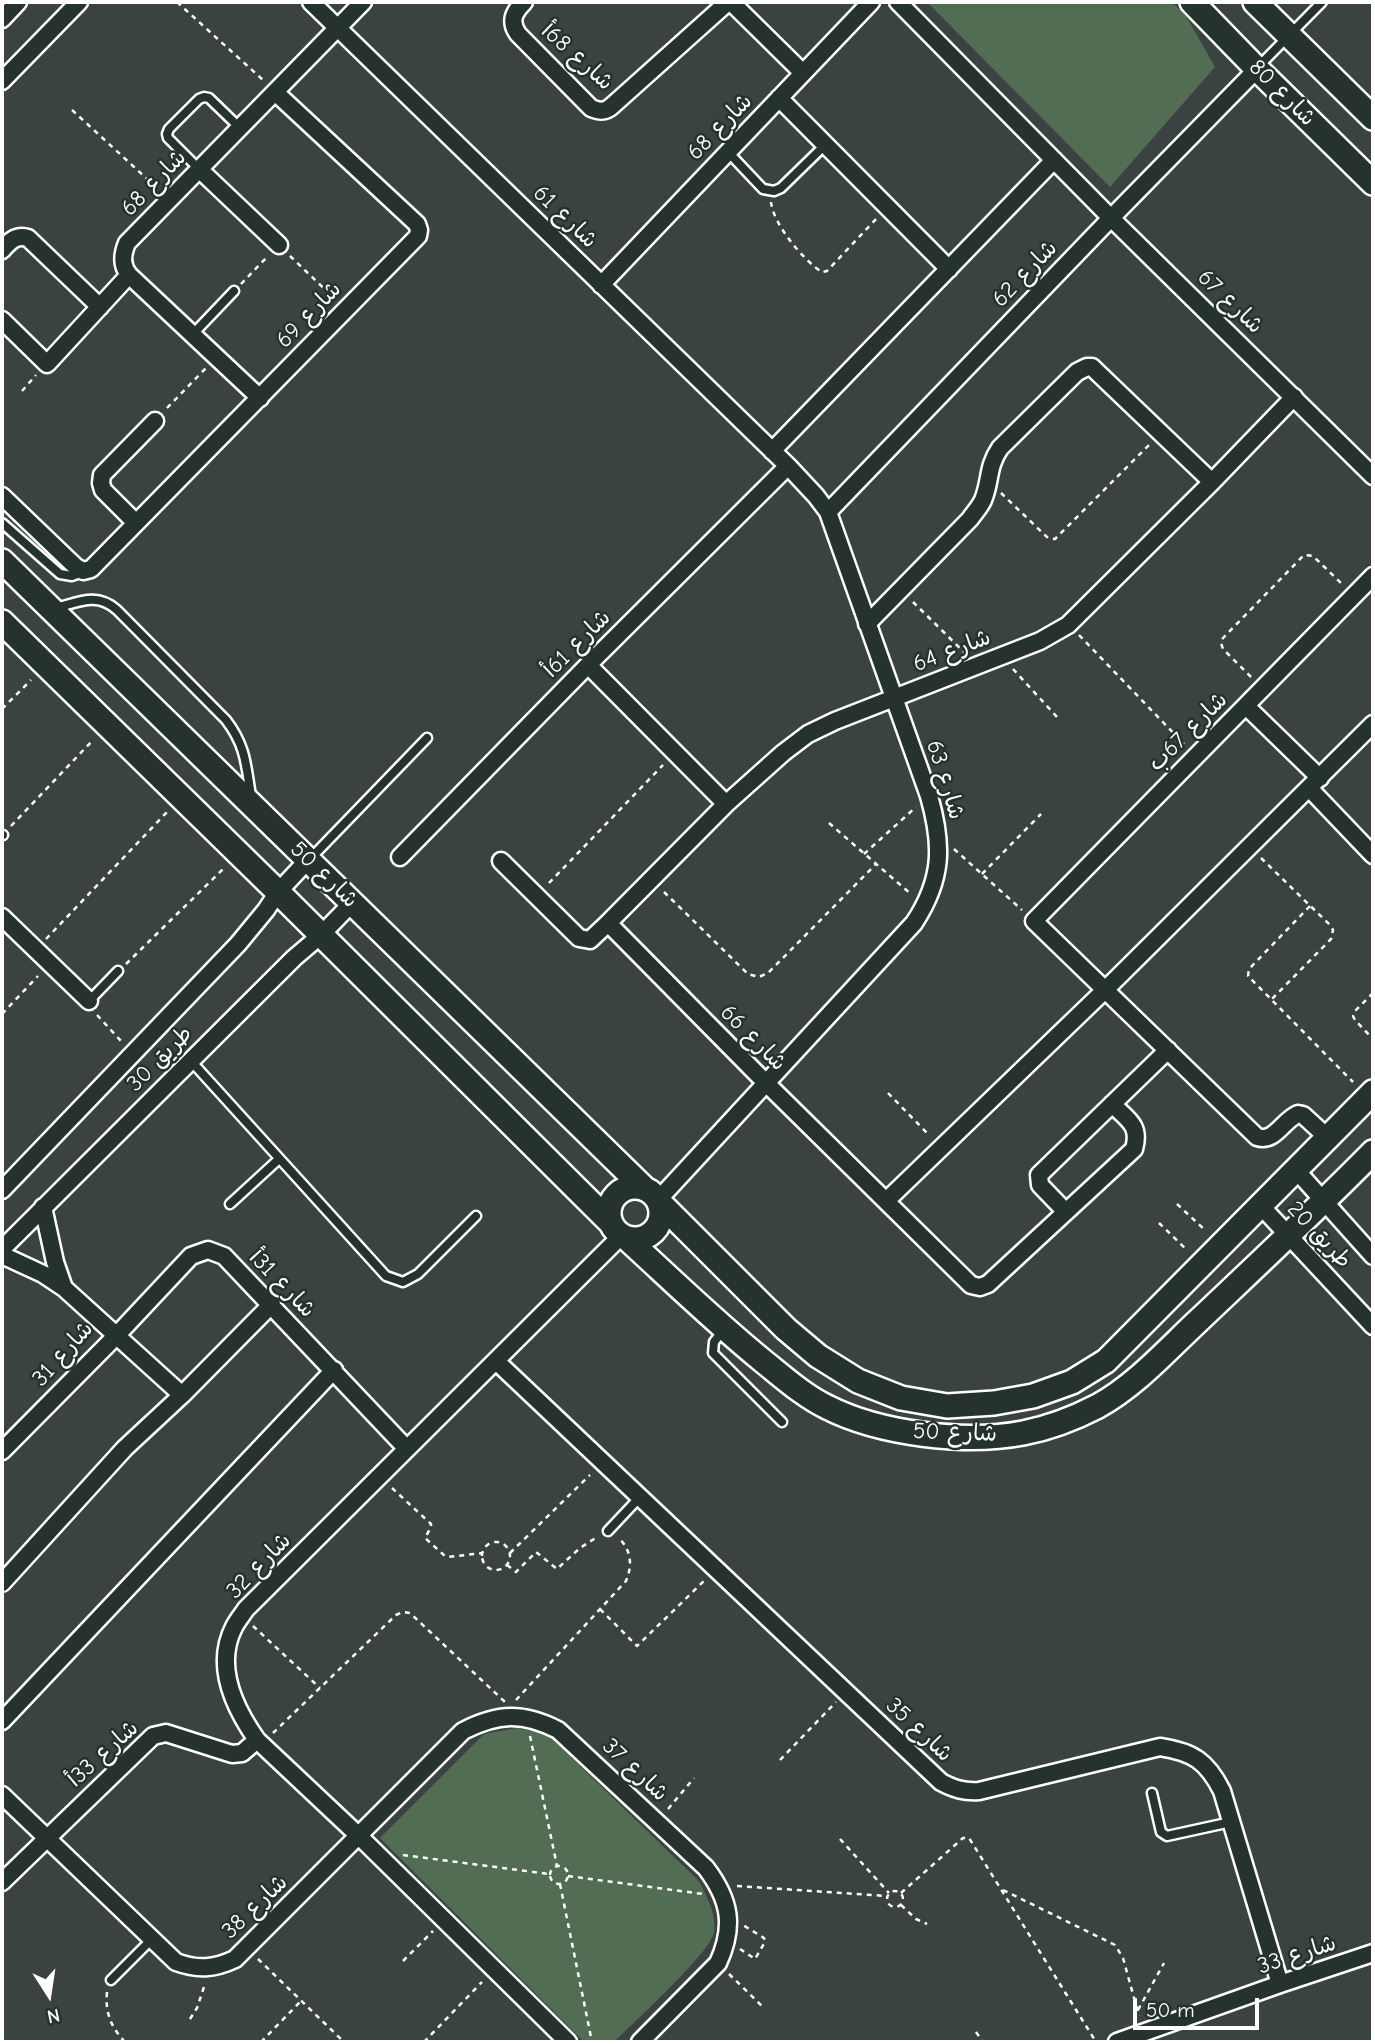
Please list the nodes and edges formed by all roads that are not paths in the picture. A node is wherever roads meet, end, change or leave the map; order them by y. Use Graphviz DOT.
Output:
graph roads {
  1 [pos="18,2"];
  2 [pos="79,2"];
  3 [pos="311,2"];
  4 [pos="363,2"];
  5 [pos="524,2"];
  6 [pos="730,2"];
  7 [pos="871,2"];
  8 [pos="898,2"];
  9 [pos="1192,2"];
  10 [pos="1255,2"];
  11 [pos="1322,2"];
  12 [pos="2,19"];
  13 [pos="338,28"];
  14 [pos="1289,36"];
  15 [pos="1256,69"];
  16 [pos="803,73"];
  17 [pos="2,80"];
  18 [pos="275,92"];
  19 [pos="779,98"];
  20 [pos="1373,118"];
  21 [pos="240,128"];
  22 [pos="825,145"];
  23 [pos="728,152"];
  24 [pos="1054,160"];
  25 [pos="199,169"];
  26 [pos="1373,183"];
  27 [pos="1111,218"];
  28 [pos="279,245"];
  29 [pos="2,250"];
  30 [pos="949,269"];
  31 [pos="129,275"];
  32 [pos="601,285"];
  33 [pos="234,291"];
  34 [pos="100,307"];
  35 [pos="2,320"];
  36 [pos="193,334"];
  37 [pos="1294,397"];
  38 [pos="260,398"];
  39 [pos="155,421"];
  40 [pos="772,451"];
  41 [pos="788,466"];
  42 [pos="1373,476"];
  43 [pos="1212,482"];
  44 [pos="2,496"];
  45 [pos="828,512"];
  46 [pos="2,523"];
  47 [pos="136,523"];
  48 [pos="2,561"];
  49 [pos="87,570"];
  50 [pos="1373,576"];
  51 [pos="51,609"];
  52 [pos="2,622"];
  53 [pos="867,624"];
  54 [pos="588,665"];
  55 [pos="894,698"];
  56 [pos="1245,706"];
  57 [pos="1373,724"];
  58 [pos="427,738"];
  59 [pos="1314,783"];
  60 [pos="726,804"];
  61 [pos="253,806"];
  62 [pos="1373,855"];
  63 [pos="400,857"];
  64 [pos="308,860"];
  65 [pos="501,861"];
  66 [pos="278,892"];
  67 [pos="352,903"];
  68 [pos="2,916"];
  69 [pos="608,923"];
  70 [pos="321,935"];
  71 [pos="118,971"];
  72 [pos="1105,989"];
  73 [pos="89,1001"];
  74 [pos="1168,1050"];
  75 [pos="191,1061"];
  76 [pos="766,1083"];
  77 [pos="1371,1095"];
  78 [pos="1112,1104"];
  79 [pos="1328,1138"];
  80 [pos="1373,1152"];
  81 [pos="279,1158"];
  82 [pos="1296,1170"];
  83 [pos="2,1191"];
  84 [pos="654,1197"];
  85 [pos="886,1201"];
  86 [pos="1324,1202"];
  87 [pos="230,1204"];
  88 [pos="1261,1206"];
  89 [pos="43,1207"];
  90 [pos="1066,1212"];
  91 [pos="476,1216"];
  92 [pos="620,1232"];
  93 [pos="1288,1236"];
  94 [pos="2,1249"];
  95 [pos="2,1255"];
  96 [pos="1373,1256"];
  97 [pos="64,1288"];
  98 [pos="272,1304"];
  99 [pos="1373,1326"];
  100 [pos="724,1329"];
  101 [pos="116,1336"];
  102 [pos="496,1361"];
  103 [pos="334,1370"];
  104 [pos="182,1395"];
  105 [pos="782,1422"];
  106 [pos="407,1449"];
  107 [pos="2,1451"];
  108 [pos="640,1497"];
  109 [pos="608,1531"];
  110 [pos="2,1583"];
  111 [pos="2,1721"];
  112 [pos="259,1742"];
  113 [pos="1152,1793"];
  114 [pos="2,1795"];
  115 [pos="1231,1822"];
  116 [pos="359,1836"];
  117 [pos="47,1838"];
  118 [pos="2,1882"];
  119 [pos="152,1938"];
  120 [pos="1373,1954"];
  121 [pos="111,1980"];
  122 [pos="1280,1984"];
  123 [pos="568,2042"];
  124 [pos="640,2042"];
  125 [pos="1121,2042"];
  1 -- 12 [label="street"];
  2 -- 17 [label="street"];
  3 -- 13 [label="street, شارع 61"];
  4 -- 13 [label="street, شارع 68"];
  5 -- 6 [label="street, شارع 68أ"];
  6 -- 16 [label="street, شارع 68أ"];
  7 -- 16 [label="street, شارع 68"];
  8 -- 24 [label="street, شارع 67"];
  9 -- 15 [label="street, شارع 80"];
  10 -- 14 [label="street, شارع 80"];
  11 -- 14 [label="lane"];
  13 -- 18 [label="street, شارع 68"];
  13 -- 32 [label="street, شارع 61"];
  14 -- 15 [label="lane"];
  14 -- 20 [label="street, شارع 80"];
  15 -- 26 [label="street, شارع 80"];
  15 -- 27 [label="street, شارع 62"];
  16 -- 19 [label="street, شارع 68"];
  18 -- 21 [label="street, شارع 68"];
  18 -- 38 [label="street, شارع 69"];
  19 -- 22 [label="street"];
  19 -- 23 [label="street, شارع 68"];
  21 -- 25 [label="street, شارع 68"];
  21 -- 25 [label="lane"];
  22 -- 23 [label="lane"];
  22 -- 30 [label="street"];
  23 -- 32 [label="street, شارع 68"];
  24 -- 27 [label="street, شارع 67"];
  24 -- 30 [label="street"];
  25 -- 28 [label="street"];
  25 -- 31 [label="street, شارع 68"];
  27 -- 37 [label="street, شارع 67"];
  27 -- 45 [label="street, شارع 62"];
  29 -- 34 [label="street"];
  30 -- 40 [label="street"];
  31 -- 34 [label="street"];
  31 -- 36 [label="street"];
  32 -- 40 [label="street, شارع 61"];
  33 -- 36 [label="lane"];
  34 -- 35 [label="street"];
  36 -- 38 [label="street"];
  37 -- 42 [label="street, شارع 67"];
  37 -- 43 [label="street, شارع 64"];
  38 -- 47 [label="street, شارع 69"];
  39 -- 47 [label="street"];
  40 -- 41 [label="street, شارع 61"];
  41 -- 45 [label="street, شارع 63"];
  41 -- 54 [label="street, شارع 61أ"];
  43 -- 53 [label="street"];
  43 -- 55 [label="street, شارع 64"];
  44 -- 49 [label="street"];
  45 -- 53 [label="street, شارع 63"];
  46 -- 49 [label="lane"];
  47 -- 49 [label="street, شارع 69"];
  48 -- 51 [label="street, شارع 50"];
  50 -- 56 [label="street, شارع 67ب"];
  51 -- 61 [label="street, شارع 50"];
  51 -- 61 [label="lane"];
  52 -- 66 [label="street, شارع 50"];
  53 -- 55 [label="street, شارع 63"];
  54 -- 60 [label="street"];
  54 -- 63 [label="street, شارع 61أ"];
  55 -- 60 [label="street, شارع 64"];
  55 -- 76 [label="street, شارع 63"];
  56 -- 59 [label="street"];
  56 -- 72 [label="street, شارع 67ب"];
  57 -- 59 [label="street"];
  58 -- 64 [label="lane"];
  59 -- 62 [label="street"];
  59 -- 72 [label="street"];
  60 -- 69 [label="street, شارع 64"];
  61 -- 64 [label="street, شارع 50"];
  64 -- 66 [label="street, طريق 30"];
  64 -- 67 [label="street, شارع 50"];
  65 -- 69 [label="street"];
  66 -- 70 [label="street, شارع 50"];
  66 -- 83 [label="street, طريق 30"];
  67 -- 70 [label="street, طريق 30"];
  67 -- 84 [label="street, شارع 50"];
  68 -- 73 [label="street"];
  69 -- 76 [label="street, شارع 66"];
  70 -- 75 [label="street, طريق 30"];
  70 -- 92 [label="street, شارع 50"];
  71 -- 73 [label="lane"];
  72 -- 74 [label="street"];
  72 -- 85 [label="street"];
  74 -- 78 [label="street"];
  74 -- 79 [label="street"];
  75 -- 81 [label="lane"];
  75 -- 89 [label="street, طريق 30"];
  76 -- 84 [label="street, شارع 63"];
  76 -- 85 [label="street, شارع 66"];
  77 -- 79 [label="street, شارع 50"];
  78 -- 90 [label="street"];
  78 -- 90 [label="street"];
  79 -- 82 [label="street, شارع 50"];
  80 -- 86 [label="street, شارع 50"];
  81 -- 87 [label="lane"];
  81 -- 91 [label="lane"];
  82 -- 86 [label="street, طريق 20"];
  82 -- 88 [label="street, شارع 50"];
  84 -- 88 [label="street, شارع 50"];
  84 -- 92 [label="street"];
  84 -- 92 [label="street"];
  85 -- 90 [label="street, شارع 66"];
  86 -- 93 [label="street, شارع 50"];
  86 -- 96 [label="street, طريق 20"];
  88 -- 93 [label="street, طريق 20"];
  89 -- 94 [label="street, طريق 30"];
  89 -- 97 [label="street, شارع 31"];
  92 -- 100 [label="street, شارع 50"];
  92 -- 102 [label="street, شارع 32"];
  93 -- 99 [label="street, طريق 20"];
  93 -- 100 [label="street, شارع 50"];
  95 -- 97 [label="street, شارع 31"];
  97 -- 101 [label="street, شارع 31"];
  98 -- 101 [label="street, شارع 31أ"];
  98 -- 103 [label="street, شارع 31أ"];
  98 -- 104 [label="street"];
  100 -- 105 [label="lane"];
  101 -- 104 [label="street"];
  101 -- 107 [label="street, شارع 31"];
  102 -- 106 [label="street, شارع 32"];
  102 -- 108 [label="street, شارع 35"];
  103 -- 106 [label="street, شارع 31أ"];
  103 -- 111 [label="street"];
  104 -- 110 [label="street"];
  106 -- 112 [label="street, شارع 32"];
  108 -- 109 [label="lane"];
  108 -- 115 [label="street, شارع 35"];
  112 -- 116 [label="street, شارع 32"];
  112 -- 117 [label="street, شارع 33أ"];
  113 -- 115 [label="lane"];
  114 -- 117 [label="street"];
  115 -- 122 [label="street, شارع 35"];
  116 -- 119 [label="street, شارع 38"];
  116 -- 123 [label="street, شارع 32"];
  116 -- 124 [label="street, شارع 37"];
  117 -- 118 [label="street, شارع 33أ"];
  117 -- 119 [label="street"];
  119 -- 121 [label="lane"];
  120 -- 122 [label="street, شارع 33"];
  122 -- 125 [label="street, شارع 33"];
}
